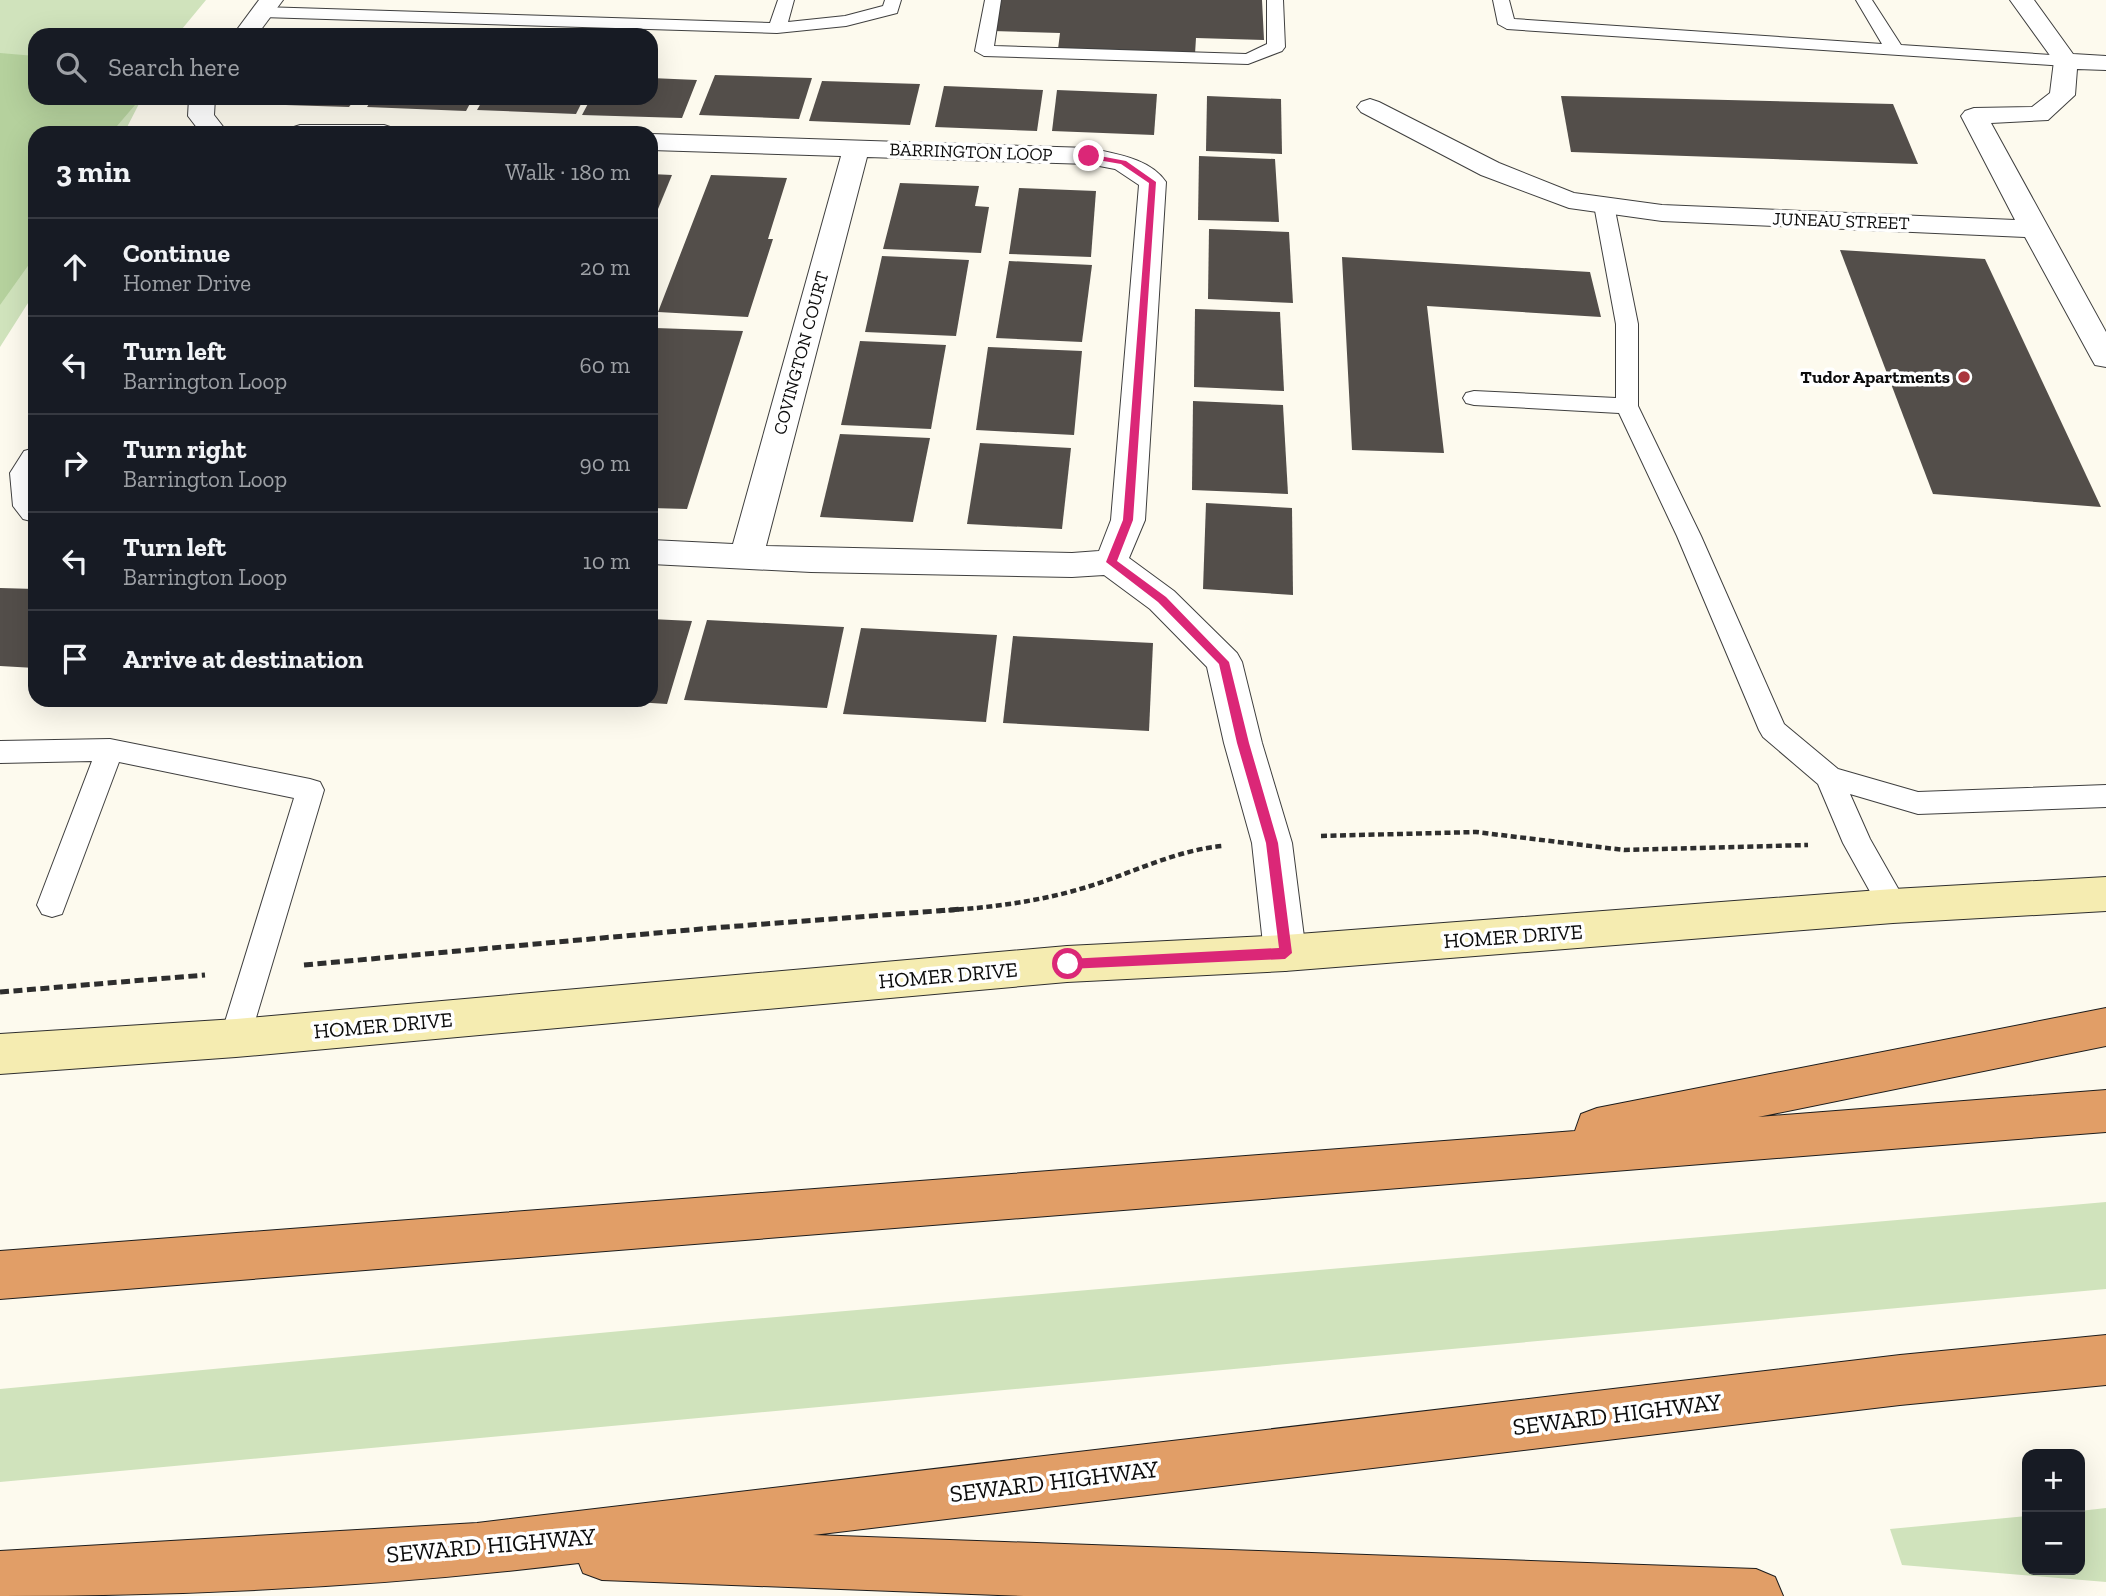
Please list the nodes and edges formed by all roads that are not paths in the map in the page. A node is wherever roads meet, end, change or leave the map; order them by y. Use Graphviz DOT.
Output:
graph roads {
  1 [pos="376,0"];
  2 [pos="786,0"];
  3 [pos="893,0"];
  4 [pos="993,0"];
  5 [pos="1275,0"];
  6 [pos="1502,0"];
  7 [pos="1864,0"];
  8 [pos="2022,0"];
  9 [pos="267,6"];
  10 [pos="366,15"];
  11 [pos="250,28"];
  12 [pos="777,28"];
  13 [pos="1894,48"];
  14 [pos="2066,61"];
  15 [pos="2106,63"];
  16 [pos="202,105"];
  17 [pos="1370,107"];
  18 [pos="209,126"];
  19 [pos="658,142"];
  20 [pos="856,148"];
  21 [pos="1604,205"];
  22 [pos="2035,229"];
  23 [pos="2106,358"];
  24 [pos="1474,398"];
  25 [pos="1627,407"];
  26 [pos="28,470"];
  27 [pos="28,495"];
  28 [pos="658,552"];
  29 [pos="746,557"];
  30 [pos="1111,562"];
  31 [pos="110,750"];
  32 [pos="0,752"];
  33 [pos="1829,777"];
  34 [pos="2106,796"];
  35 [pos="2106,894"];
  36 [pos="52,905"];
  37 [pos="1893,906"];
  38 [pos="1285,953"];
  39 [pos="2106,1027"];
  40 [pos="236,1038"];
  41 [pos="0,1054"];
  42 [pos="2106,1111"];
  43 [pos="1429,1163"];
  44 [pos="0,1275"];
  45 [pos="2106,1360"];
  46 [pos="478,1549"];
  47 [pos="0,1578"];
  48 [pos="1756,1596"];
  1 -- 10 [label="lane"];
  2 -- 12 [label="lane"];
  3 -- 12 [label="lane"];
  4 -- 5 [label="lane"];
  6 -- 13 [label="lane"];
  7 -- 13 [label="lane"];
  8 -- 14 [label="street"];
  9 -- 10 [label="lane"];
  9 -- 11 [label="street"];
  10 -- 12 [label="lane"];
  13 -- 14 [label="lane"];
  14 -- 15 [label="street"];
  14 -- 22 [label="street"];
  16 -- 18 [label="street"];
  17 -- 21 [label="street, JUNEAU STREET"];
  19 -- 20 [label="street, BARRINGTON LOOP"];
  20 -- 29 [label="street, COVINGTON COURT"];
  20 -- 30 [label="street, BARRINGTON LOOP"];
  21 -- 22 [label="street, JUNEAU STREET"];
  21 -- 25 [label="lane"];
  22 -- 23 [label="street"];
  24 -- 25 [label="lane"];
  25 -- 33 [label="lane"];
  26 -- 27 [label="street"];
  28 -- 29 [label="street"];
  29 -- 30 [label="street"];
  30 -- 38 [label="street"];
  31 -- 32 [label="lane"];
  31 -- 36 [label="lane"];
  31 -- 40 [label="lane"];
  33 -- 34 [label="lane"];
  33 -- 37 [label="lane"];
  35 -- 37 [label="main road, HOMER DRIVE"];
  37 -- 38 [label="main road, HOMER DRIVE"];
  38 -- 40 [label="main road, HOMER DRIVE"];
  39 -- 43 [label="highway"];
  40 -- 41 [label="main road, HOMER DRIVE"];
  42 -- 43 [label="highway"];
  43 -- 44 [label="highway"];
  45 -- 46 [label="highway, SEWARD HIGHWAY"];
  46 -- 47 [label="highway, SEWARD HIGHWAY"];
  46 -- 48 [label="highway"];
}
